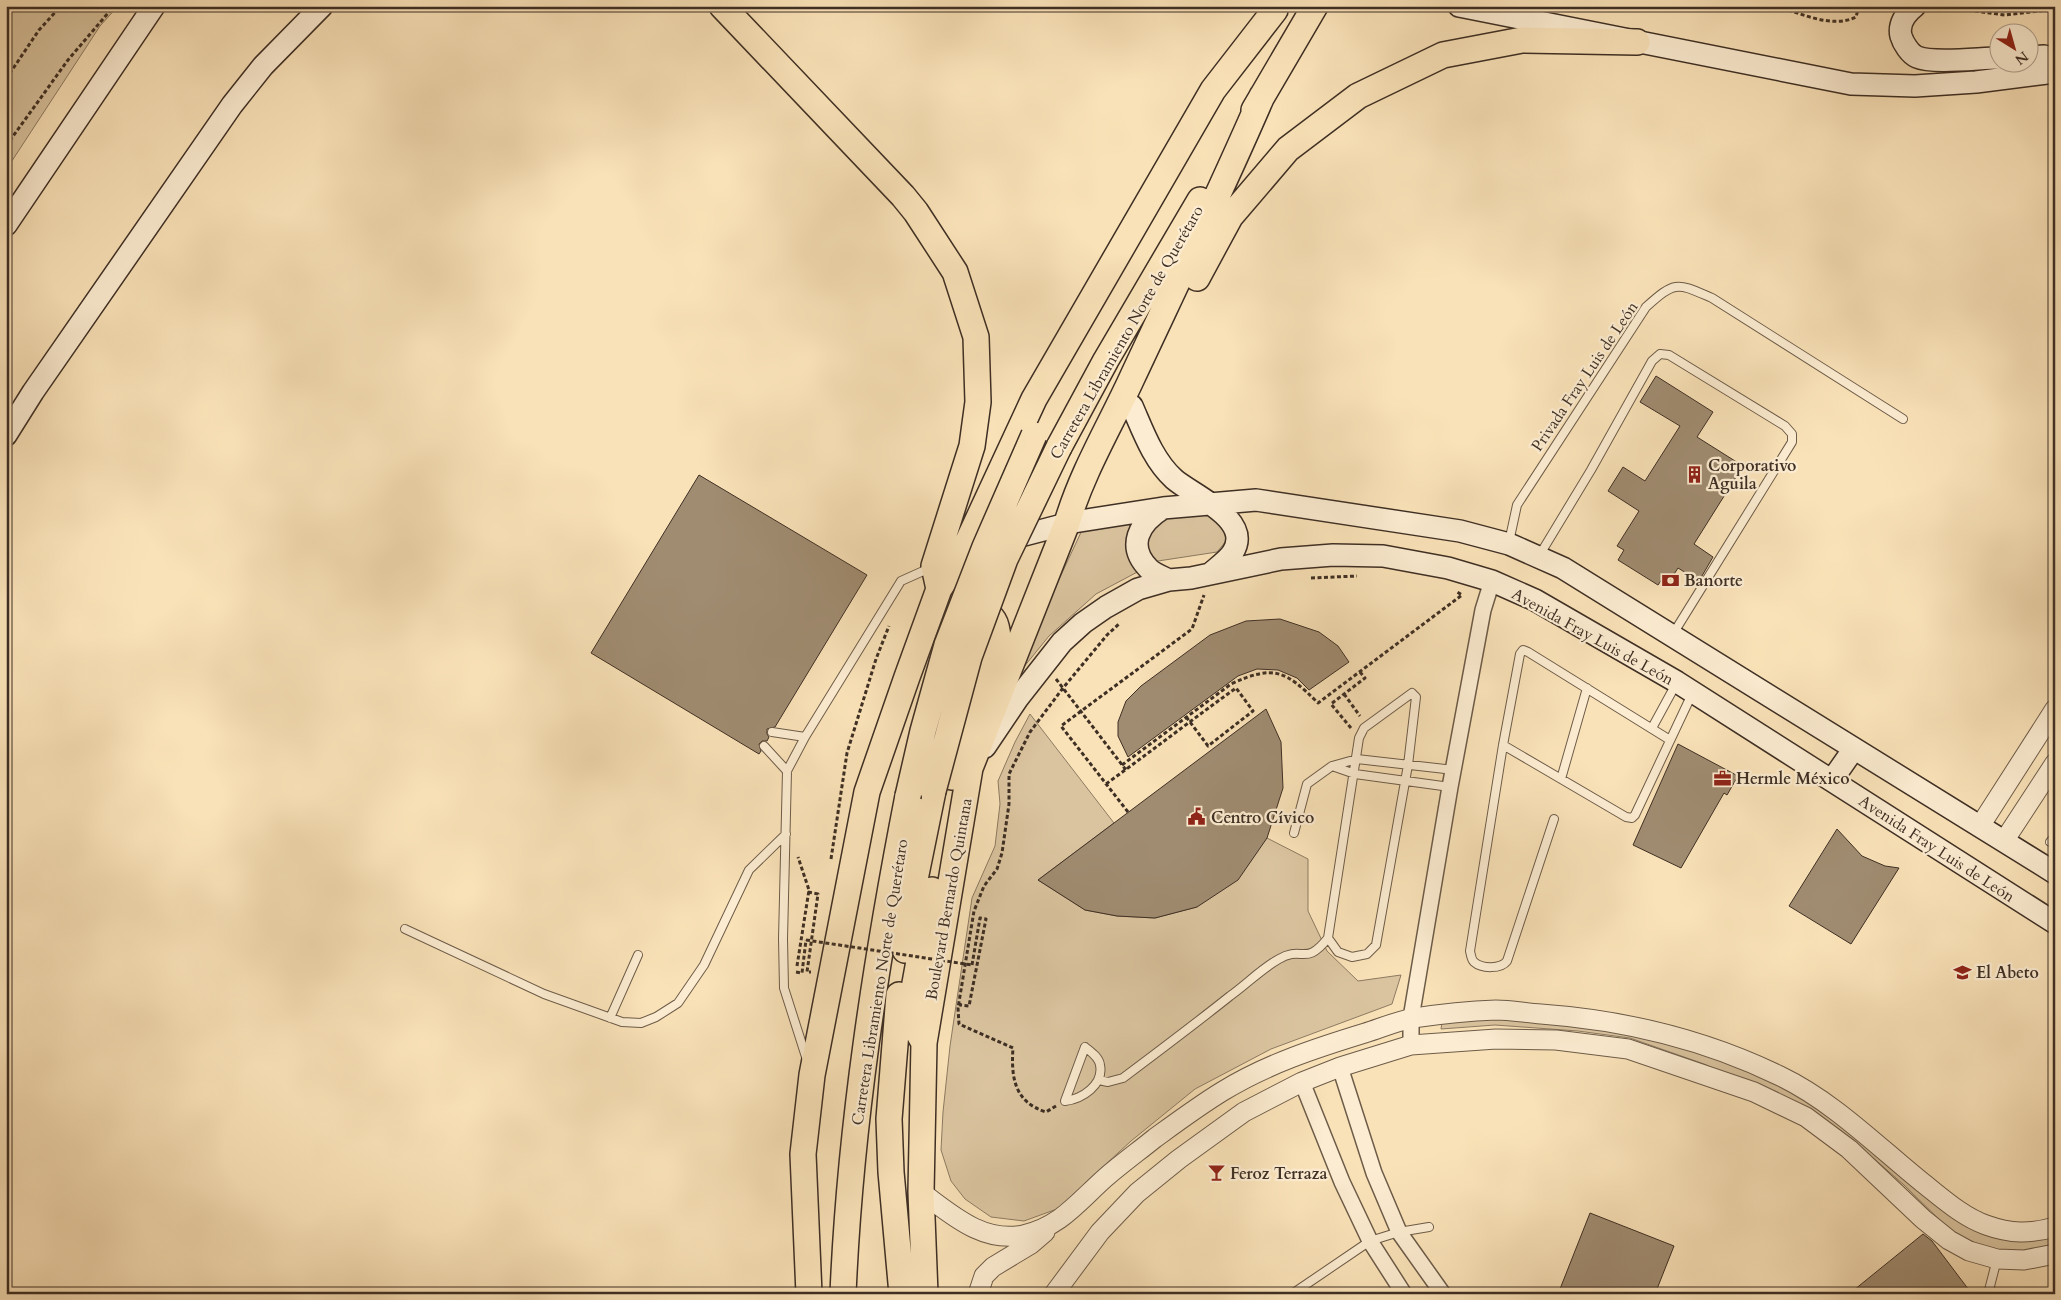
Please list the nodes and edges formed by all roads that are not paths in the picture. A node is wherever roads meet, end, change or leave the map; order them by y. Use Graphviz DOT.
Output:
graph roads {
  1 [pos="154,6"];
  2 [pos="322,6"];
  3 [pos="722,6"];
  4 [pos="1315,6"];
  5 [pos="1459,6"];
  6 [pos="1915,6"];
  7 [pos="1276,8"];
  8 [pos="1637,42"];
  9 [pos="2038,56"];
  10 [pos="1988,58"];
  11 [pos="2055,59"];
  12 [pos="2055,72"];
  13 [pos="1262,96"];
  14 [pos="6,225"];
  15 [pos="1132,406"];
  16 [pos="1903,419"];
  17 [pos="6,435"];
  18 [pos="1211,504"];
  19 [pos="1163,508"];
  20 [pos="1067,523"];
  21 [pos="1509,544"];
  22 [pos="963,552"];
  23 [pos="1539,556"];
  24 [pos="937,578"];
  25 [pos="1169,580"];
  26 [pos="1492,581"];
  27 [pos="1208,582"];
  28 [pos="1673,635"];
  29 [pos="909,670"];
  30 [pos="1685,687"];
  31 [pos="1586,688"];
  32 [pos="2055,709"];
  33 [pos="1652,728"];
  34 [pos="772,732"];
  35 [pos="805,737"];
  36 [pos="1670,740"];
  37 [pos="1503,745"];
  38 [pos="764,746"];
  39 [pos="1853,750"];
  40 [pos="1357,759"];
  41 [pos="2055,763"];
  42 [pos="1408,765"];
  43 [pos="1332,766"];
  44 [pos="970,768"];
  45 [pos="1454,770"];
  46 [pos="787,771"];
  47 [pos="1355,774"];
  48 [pos="1561,779"];
  49 [pos="1832,780"];
  50 [pos="1404,781"];
  51 [pos="1450,787"];
  52 [pos="1554,819"];
  53 [pos="1980,826"];
  54 [pos="1294,833"];
  55 [pos="786,834"];
  56 [pos="2004,841"];
  57 [pos="2055,873"];
  58 [pos="2055,923"];
  59 [pos="405,929"];
  60 [pos="1328,938"];
  61 [pos="638,955"];
  62 [pos="610,1018"];
  63 [pos="1411,1018"];
  64 [pos="924,1043"];
  65 [pos="1411,1045"];
  66 [pos="1340,1067"];
  67 [pos="812,1075"];
  68 [pos="1099,1080"];
  69 [pos="1302,1082"];
  70 [pos="921,1192"];
  71 [pos="1055,1223"];
  72 [pos="1429,1227"];
  73 [pos="2055,1227"];
  74 [pos="1399,1232"];
  75 [pos="1370,1241"];
  76 [pos="2055,1254"];
  77 [pos="1997,1259"];
  78 [pos="809,1294"];
  79 [pos="843,1294"];
  80 [pos="902,1294"];
  81 [pos="925,1294"];
  82 [pos="978,1294"];
  83 [pos="1054,1294"];
  84 [pos="1292,1294"];
  85 [pos="1404,1294"];
  86 [pos="1443,1294"];
  87 [pos="1988,1294"];
  1 -- 14 [label="main road"];
  2 -- 17 [label="main road"];
  3 -- 24 [label="highway"];
  4 -- 13 [label="highway, Carretera Libramiento Norte de Querétaro"];
  5 -- 8 [label="main road"];
  6 -- 10 [label="main road"];
  7 -- 22 [label="highway"];
  7 -- 79 [label="highway, Carretera Libramiento Norte de Querétaro, bridge"];
  8 -- 12 [label="main road"];
  8 -- 15 [label="highway"];
  9 -- 11 [label="main road"];
  13 -- 20 [label="highway"];
  13 -- 80 [label="highway, Carretera Libramiento Norte de Querétaro, bridge"];
  15 -- 18 [label="main road"];
  15 -- 20 [label="highway"];
  16 -- 21 [label="lane, Privada Fray Luis de León"];
  18 -- 19 [label="main road"];
  18 -- 21 [label="main road"];
  18 -- 27 [label="main road"];
  19 -- 20 [label="main road"];
  19 -- 25 [label="main road"];
  20 -- 22 [label="main road"];
  20 -- 44 [label="highway, Boulevard Bernardo Quintana"];
  21 -- 23 [label="main road"];
  22 -- 24 [label="highway"];
  23 -- 28 [label="main road"];
  23 -- 28 [label="lane"];
  24 -- 29 [label="highway"];
  24 -- 35 [label="lane"];
  25 -- 27 [label="main road, Avenida Fray Luis de León"];
  25 -- 44 [label="main road, Avenida Fray Luis de León"];
  26 -- 27 [label="main road, Avenida Fray Luis de León"];
  26 -- 30 [label="main road, Avenida Fray Luis de León"];
  26 -- 45 [label="street"];
  28 -- 39 [label="main road"];
  29 -- 64 [label="highway"];
  29 -- 67 [label="highway"];
  30 -- 33 [label="lane"];
  30 -- 36 [label="lane"];
  30 -- 49 [label="main road, Avenida Fray Luis de León"];
  31 -- 33 [label="lane"];
  31 -- 37 [label="lane"];
  31 -- 48 [label="lane"];
  32 -- 53 [label="street"];
  33 -- 36 [label="lane"];
  34 -- 35 [label="lane"];
  35 -- 46 [label="lane"];
  36 -- 48 [label="lane"];
  37 -- 48 [label="lane"];
  37 -- 52 [label="lane"];
  38 -- 46 [label="lane"];
  39 -- 49 [label="main road"];
  39 -- 53 [label="main road"];
  40 -- 42 [label="lane"];
  40 -- 42 [label="lane"];
  40 -- 43 [label="lane"];
  40 -- 47 [label="lane"];
  41 -- 56 [label="street"];
  42 -- 45 [label="lane"];
  42 -- 50 [label="lane"];
  43 -- 47 [label="lane"];
  43 -- 54 [label="lane"];
  44 -- 64 [label="highway, Boulevard Bernardo Quintana"];
  45 -- 51 [label="street"];
  46 -- 55 [label="lane"];
  47 -- 50 [label="lane"];
  47 -- 60 [label="lane"];
  49 -- 58 [label="main road, Avenida Fray Luis de León"];
  50 -- 51 [label="lane"];
  50 -- 60 [label="lane"];
  51 -- 63 [label="street"];
  53 -- 56 [label="main road"];
  55 -- 62 [label="lane"];
  55 -- 67 [label="lane"];
  56 -- 57 [label="main road"];
  59 -- 62 [label="lane"];
  60 -- 68 [label="lane"];
  61 -- 62 [label="lane"];
  63 -- 65 [label="street"];
  63 -- 71 [label="street"];
  63 -- 73 [label="street"];
  64 -- 70 [label="highway, Boulevard Bernardo Quintana"];
  65 -- 66 [label="street"];
  65 -- 77 [label="street"];
  66 -- 69 [label="street"];
  66 -- 74 [label="street"];
  67 -- 78 [label="highway"];
  68 -- 68 [label="lane"];
  69 -- 75 [label="street"];
  69 -- 83 [label="street"];
  70 -- 71 [label="street"];
  70 -- 81 [label="highway, Boulevard Bernardo Quintana"];
  71 -- 82 [label="street"];
  72 -- 74 [label="lane"];
  74 -- 75 [label="lane"];
  74 -- 86 [label="street"];
  75 -- 84 [label="lane"];
  75 -- 85 [label="street"];
  76 -- 77 [label="street"];
  77 -- 87 [label="lane"];
}
